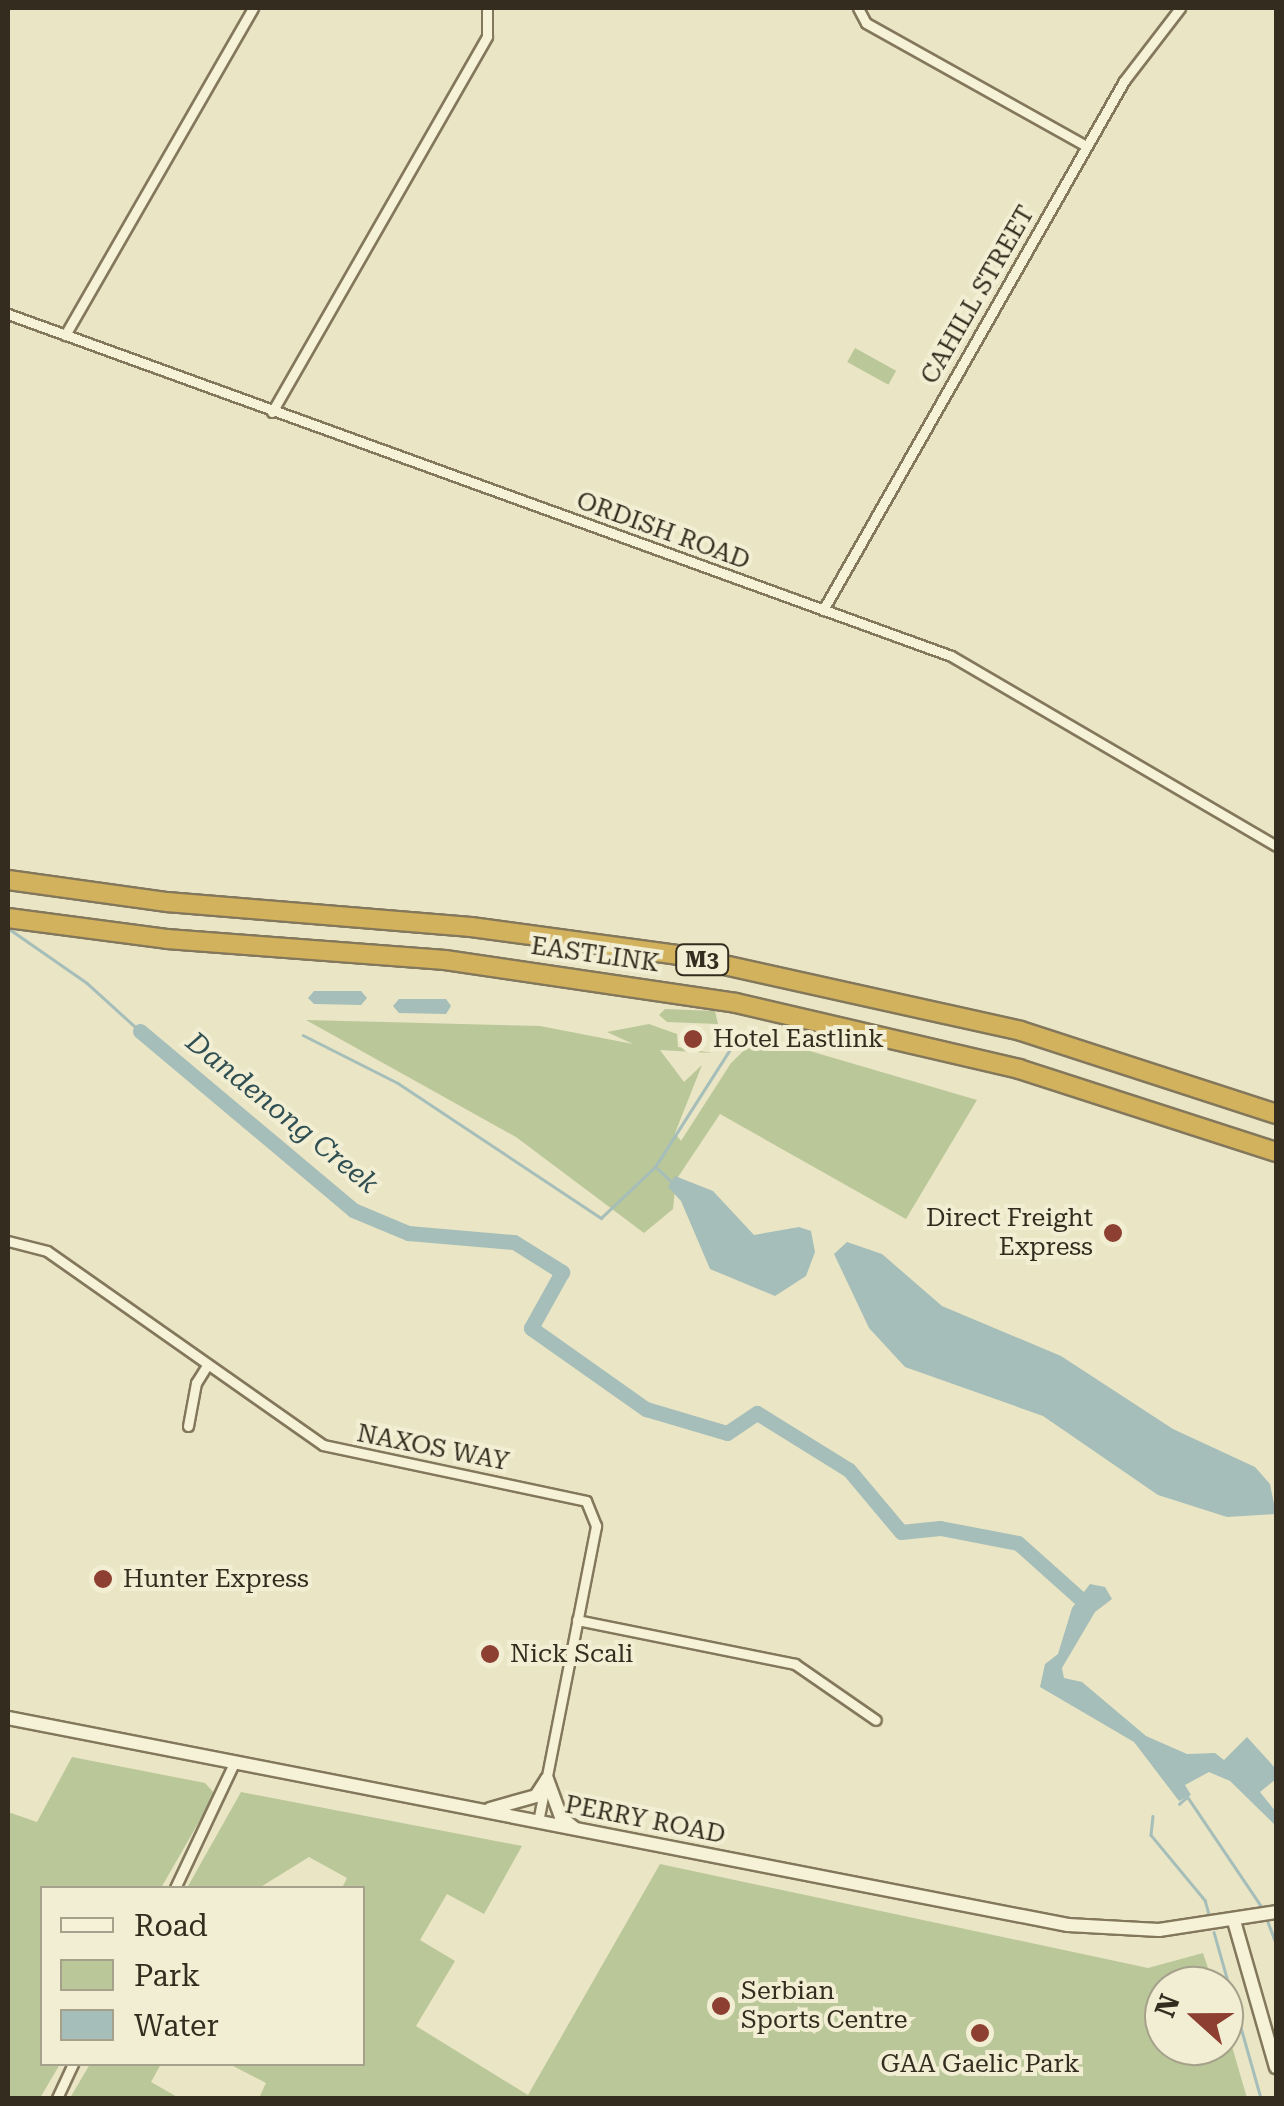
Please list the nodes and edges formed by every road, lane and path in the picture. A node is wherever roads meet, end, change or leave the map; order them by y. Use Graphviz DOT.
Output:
graph roads {
  1 [pos="253,8"];
  2 [pos="487,8"];
  3 [pos="858,8"];
  4 [pos="1180,8"];
  5 [pos="1086,146"];
  6 [pos="8,314"];
  7 [pos="65,335"];
  8 [pos="272,412"];
  9 [pos="823,610"];
  10 [pos="1276,846"];
  11 [pos="8,880"];
  12 [pos="8,918"];
  13 [pos="1276,1114"];
  14 [pos="1276,1152"];
  15 [pos="8,1241"];
  16 [pos="208,1364"];
  17 [pos="188,1426"];
  18 [pos="577,1620"];
  19 [pos="8,1718"];
  20 [pos="876,1720"];
  21 [pos="234,1761"];
  22 [pos="547,1779"];
  23 [pos="485,1811"];
  24 [pos="538,1821"];
  25 [pos="575,1828"];
  26 [pos="176,1886"];
  27 [pos="1276,1912"];
  28 [pos="1234,1922"];
  29 [pos="71,2066"];
  30 [pos="1276,2067"];
  31 [pos="57,2098"];
  1 -- 7 [label="street"];
  2 -- 8 [label="street"];
  3 -- 5 [label="street"];
  4 -- 5 [label="street, CAHILL STREET"];
  5 -- 9 [label="street, CAHILL STREET"];
  6 -- 7 [label="street, ORDISH ROAD"];
  7 -- 8 [label="street, ORDISH ROAD"];
  8 -- 9 [label="street, ORDISH ROAD"];
  9 -- 10 [label="street, ORDISH ROAD"];
  11 -- 13 [label="highway, EASTLINK / M3"];
  12 -- 14 [label="highway, EASTLINK / M3"];
  15 -- 16 [label="street, NAXOS WAY"];
  16 -- 17 [label="street"];
  16 -- 18 [label="street, NAXOS WAY"];
  18 -- 20 [label="street"];
  18 -- 22 [label="street, NAXOS WAY"];
  19 -- 21 [label="main road, PERRY ROAD"];
  21 -- 23 [label="main road, PERRY ROAD"];
  21 -- 26 [label="street"];
  22 -- 23 [label="main road"];
  22 -- 24 [label="street, NAXOS WAY"];
  22 -- 25 [label="main road"];
  23 -- 24 [label="main road, PERRY ROAD"];
  24 -- 25 [label="main road, PERRY ROAD"];
  25 -- 28 [label="main road, PERRY ROAD"];
  27 -- 28 [label="main road, PERRY ROAD"];
  28 -- 30 [label="main road"];
  29 -- 31 [label="street"];
}
